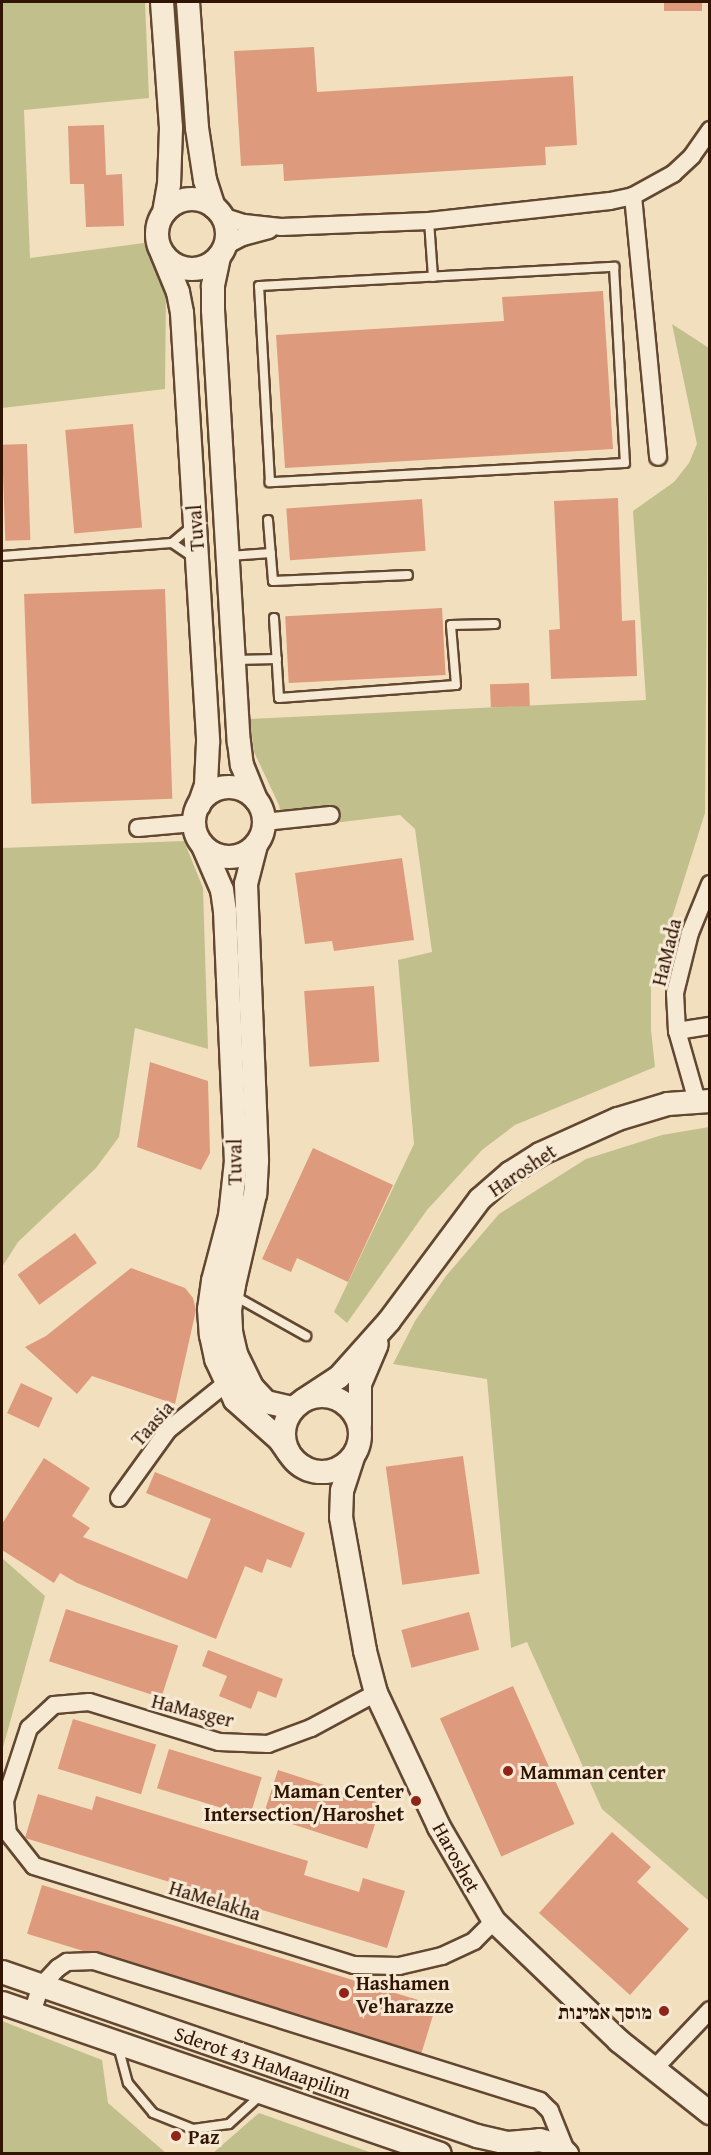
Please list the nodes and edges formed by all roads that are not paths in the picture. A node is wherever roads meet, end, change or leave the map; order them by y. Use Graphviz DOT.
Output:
graph roads {
  1 [pos="162,2"];
  2 [pos="188,2"];
  3 [pos="710,130"];
  4 [pos="633,196"];
  5 [pos="218,211"];
  6 [pos="164,212"];
  7 [pos="429,221"];
  8 [pos="281,227"];
  9 [pos="222,252"];
  10 [pos="162,253"];
  11 [pos="433,277"];
  12 [pos="658,457"];
  13 [pos="268,520"];
  14 [pos="195,524"];
  15 [pos="172,543"];
  16 [pos="271,553"];
  17 [pos="2,556"];
  18 [pos="228,556"];
  19 [pos="197,560"];
  20 [pos="408,574"];
  21 [pos="274,618"];
  22 [pos="495,624"];
  23 [pos="277,659"];
  24 [pos="234,660"];
  25 [pos="256,799"];
  26 [pos="196,814"];
  27 [pos="331,815"];
  28 [pos="264,822"];
  29 [pos="138,828"];
  30 [pos="256,845"];
  31 [pos="203,846"];
  32 [pos="710,884"];
  33 [pos="710,1026"];
  34 [pos="677,1031"];
  35 [pos="703,1101"];
  36 [pos="232,1295"];
  37 [pos="389,1321"];
  38 [pos="306,1336"];
  39 [pos="225,1384"];
  40 [pos="299,1404"];
  41 [pos="360,1425"];
  42 [pos="288,1452"];
  43 [pos="353,1457"];
  44 [pos="305,1469"];
  45 [pos="119,1498"];
  46 [pos="341,1517"];
  47 [pos="376,1693"];
  48 [pos="20,1756"];
  49 [pos="494,1921"];
  50 [pos="2,1972"];
  51 [pos="41,1986"];
  52 [pos="2,2003"];
  53 [pos="710,2010"];
  54 [pos="32,2013"];
  55 [pos="117,2043"];
  56 [pos="654,2069"];
  57 [pos="263,2093"];
  58 [pos="710,2113"];
  59 [pos="518,2147"];
  60 [pos="440,2154"];
  61 [pos="567,2154"];
  1 -- 6 [label="street"];
  2 -- 5 [label="street"];
  3 -- 4 [label="street"];
  4 -- 7 [label="street"];
  4 -- 12 [label="street"];
  5 -- 6 [label="street"];
  5 -- 8 [label="street"];
  5 -- 9 [label="street"];
  6 -- 10 [label="street"];
  7 -- 8 [label="street"];
  7 -- 11 [label="lane"];
  8 -- 9 [label="street"];
  9 -- 10 [label="street"];
  9 -- 18 [label="street, Tuval"];
  10 -- 14 [label="street, Tuval"];
  11 -- 11 [label="lane"];
  13 -- 16 [label="lane"];
  14 -- 15 [label="lane"];
  14 -- 19 [label="street, Tuval"];
  15 -- 17 [label="lane"];
  15 -- 19 [label="lane"];
  16 -- 18 [label="lane"];
  16 -- 20 [label="lane"];
  18 -- 24 [label="street, Tuval"];
  19 -- 26 [label="street, Tuval"];
  21 -- 23 [label="lane"];
  22 -- 23 [label="lane"];
  23 -- 24 [label="lane"];
  24 -- 25 [label="street, Tuval"];
  25 -- 26 [label="street"];
  25 -- 28 [label="street"];
  26 -- 29 [label="street"];
  26 -- 31 [label="street"];
  27 -- 28 [label="street"];
  28 -- 30 [label="street"];
  30 -- 31 [label="street"];
  30 -- 36 [label="street, Tuval"];
  31 -- 39 [label="street, Tuval"];
  32 -- 34 [label="street, HaMada"];
  33 -- 34 [label="street"];
  34 -- 35 [label="street, HaMada"];
  35 -- 37 [label="street, Haroshet"];
  36 -- 38 [label="lane"];
  36 -- 40 [label="street, Tuval"];
  37 -- 40 [label="street, Haroshet"];
  37 -- 41 [label="street, Haroshet"];
  39 -- 42 [label="street, Tuval"];
  39 -- 45 [label="street, Taasia"];
  40 -- 41 [label="street"];
  40 -- 42 [label="street"];
  41 -- 43 [label="street"];
  42 -- 44 [label="street"];
  43 -- 44 [label="street"];
  43 -- 46 [label="street, Haroshet"];
  44 -- 46 [label="street, Haroshet"];
  46 -- 47 [label="street, Haroshet"];
  47 -- 48 [label="street, HaMasger"];
  47 -- 49 [label="street, Haroshet"];
  48 -- 49 [label="street, HaMelakha"];
  49 -- 56 [label="street, Haroshet"];
  50 -- 51 [label="street, Sderot 43 HaMaapilim"];
  51 -- 54 [label="street"];
  51 -- 59 [label="street, Sderot 43 HaMaapilim"];
  51 -- 61 [label="street"];
  52 -- 54 [label="street, Sderot 43 HaMaapilim"];
  53 -- 56 [label="street"];
  54 -- 55 [label="street, Sderot 43 HaMaapilim"];
  55 -- 57 [label="street, Sderot 43 HaMaapilim"];
  55 -- 57 [label="lane"];
  56 -- 58 [label="street, Haroshet"];
  57 -- 60 [label="street, Sderot 43 HaMaapilim"];
  59 -- 61 [label="street, Sderot 43 HaMaapilim"];
}
